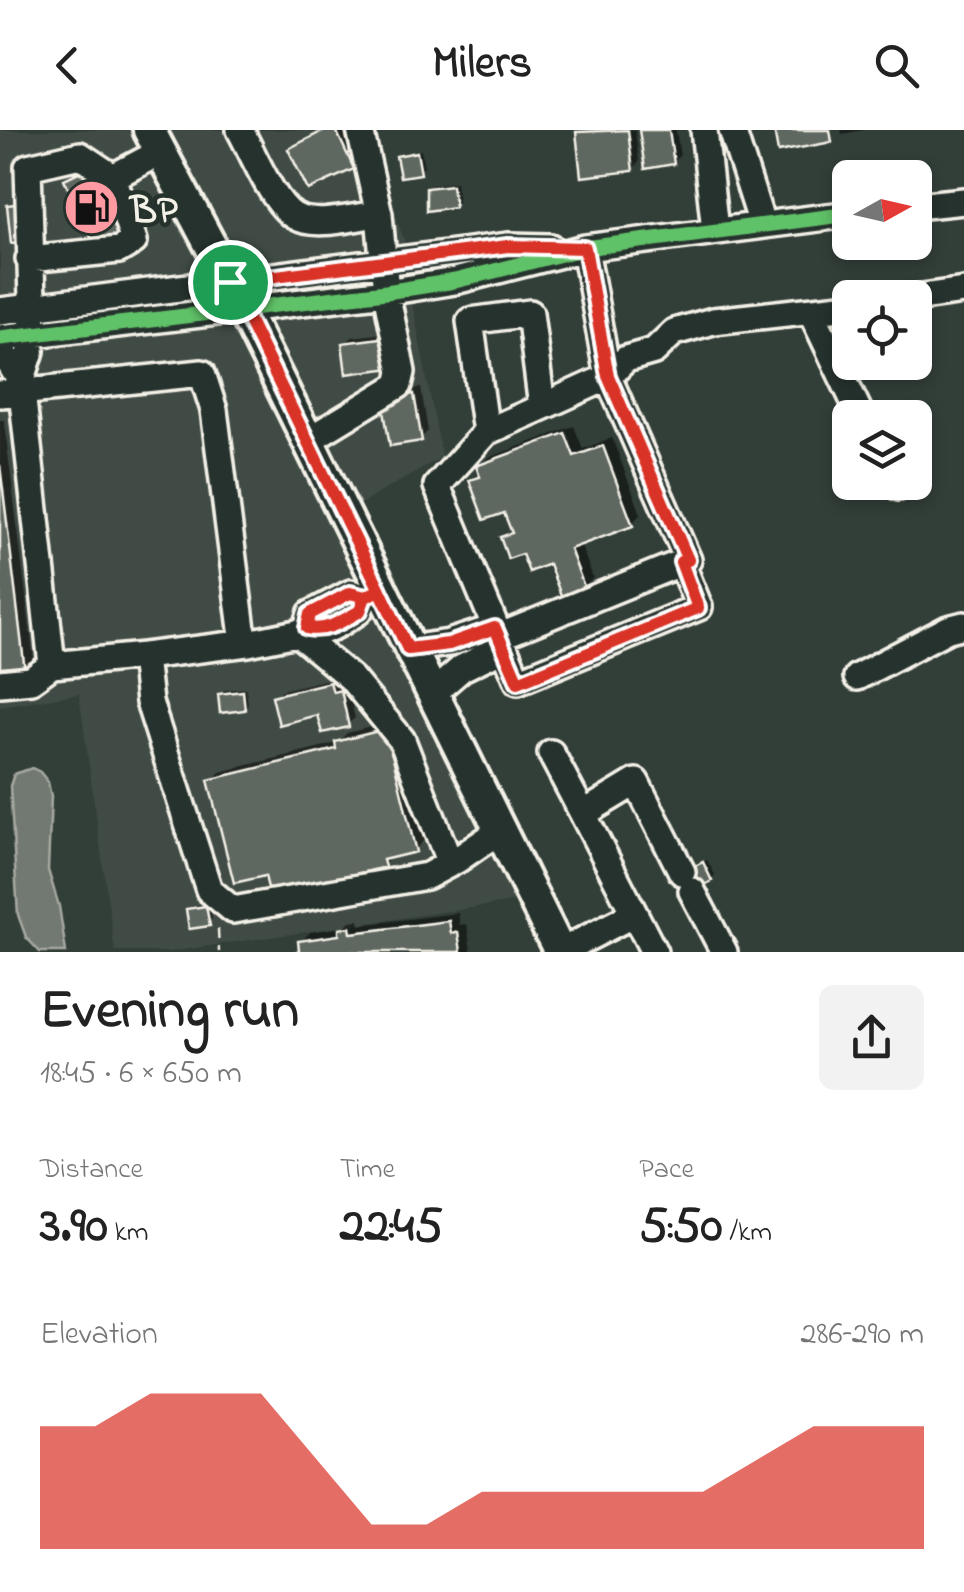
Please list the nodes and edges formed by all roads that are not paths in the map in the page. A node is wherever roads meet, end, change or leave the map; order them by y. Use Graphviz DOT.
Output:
graph roads {
  1 [pos="240,130"];
  2 [pos="360,130"];
  3 [pos="704,130"];
  4 [pos="732,130"];
  5 [pos="154,141"];
  6 [pos="113,176"];
  7 [pos="964,201"];
  8 [pos="932,204"];
  9 [pos="379,214"];
  10 [pos="832,216"];
  11 [pos="762,224"];
  12 [pos="715,230"];
  13 [pos="585,248"];
  14 [pos="29,260"];
  15 [pos="383,263"];
  16 [pos="386,292"];
  17 [pos="964,292"];
  18 [pos="236,295"];
  19 [pos="932,296"];
  20 [pos="31,307"];
  21 [pos="832,308"];
  22 [pos="811,311"];
  23 [pos="0,312"];
  24 [pos="33,334"];
  25 [pos="0,338"];
  26 [pos="0,347"];
  27 [pos="608,376"];
  28 [pos="14,389"];
  29 [pos="853,400"];
  30 [pos="542,407"];
  31 [pos="486,432"];
  32 [pos="307,442"];
  33 [pos="681,562"];
  34 [pos="372,594"];
  35 [pos="964,625"];
  36 [pos="302,630"];
  37 [pos="499,637"];
  38 [pos="248,643"];
  39 [pos="408,649"];
  40 [pos="144,656"];
  41 [pos="52,665"];
  42 [pos="858,677"];
  43 [pos="0,684"];
  44 [pos="432,694"];
  45 [pos="551,753"];
  46 [pos="584,814"];
  47 [pos="499,831"];
  48 [pos="456,860"];
  49 [pos="634,914"];
  50 [pos="560,952"];
  51 [pos="654,952"];
  52 [pos="724,952"];
  1 -- 9 [label="street"];
  2 -- 9 [label="street"];
  3 -- 12 [label="street"];
  4 -- 11 [label="street"];
  5 -- 6 [label="street"];
  5 -- 18 [label="main road"];
  6 -- 14 [label="street"];
  6 -- 14 [label="street"];
  7 -- 8 [label="street"];
  9 -- 15 [label="street"];
  10 -- 11 [label="street"];
  11 -- 12 [label="street"];
  12 -- 13 [label="street"];
  13 -- 15 [label="street"];
  13 -- 16 [label="street"];
  13 -- 27 [label="street"];
  14 -- 20 [label="street"];
  15 -- 16 [label="street"];
  15 -- 18 [label="street"];
  16 -- 18 [label="street"];
  16 -- 32 [label="street"];
  17 -- 19 [label="street"];
  18 -- 20 [label="street"];
  18 -- 24 [label="street"];
  18 -- 32 [label="main road"];
  20 -- 23 [label="street"];
  20 -- 24 [label="street"];
  21 -- 22 [label="street"];
  22 -- 27 [label="street"];
  22 -- 29 [label="street"];
  24 -- 25 [label="street"];
  24 -- 28 [label="street"];
  26 -- 28 [label="street"];
  27 -- 30 [label="street"];
  27 -- 33 [label="street"];
  28 -- 38 [label="street"];
  28 -- 41 [label="street"];
  30 -- 31 [label="street"];
  30 -- 31 [label="street"];
  31 -- 37 [label="street"];
  32 -- 34 [label="main road"];
  33 -- 37 [label="street"];
  33 -- 37 [label="street"];
  34 -- 36 [label="street"];
  34 -- 39 [label="main road"];
  35 -- 42 [label="street"];
  36 -- 38 [label="street"];
  36 -- 48 [label="street"];
  37 -- 39 [label="street"];
  37 -- 44 [label="street"];
  38 -- 40 [label="street"];
  39 -- 44 [label="main road"];
  40 -- 41 [label="street"];
  40 -- 48 [label="street"];
  41 -- 43 [label="street"];
  44 -- 47 [label="main road"];
  45 -- 46 [label="street"];
  46 -- 49 [label="street"];
  46 -- 52 [label="street"];
  47 -- 48 [label="street"];
  47 -- 50 [label="main road"];
  49 -- 50 [label="street"];
  49 -- 51 [label="street"];
}
